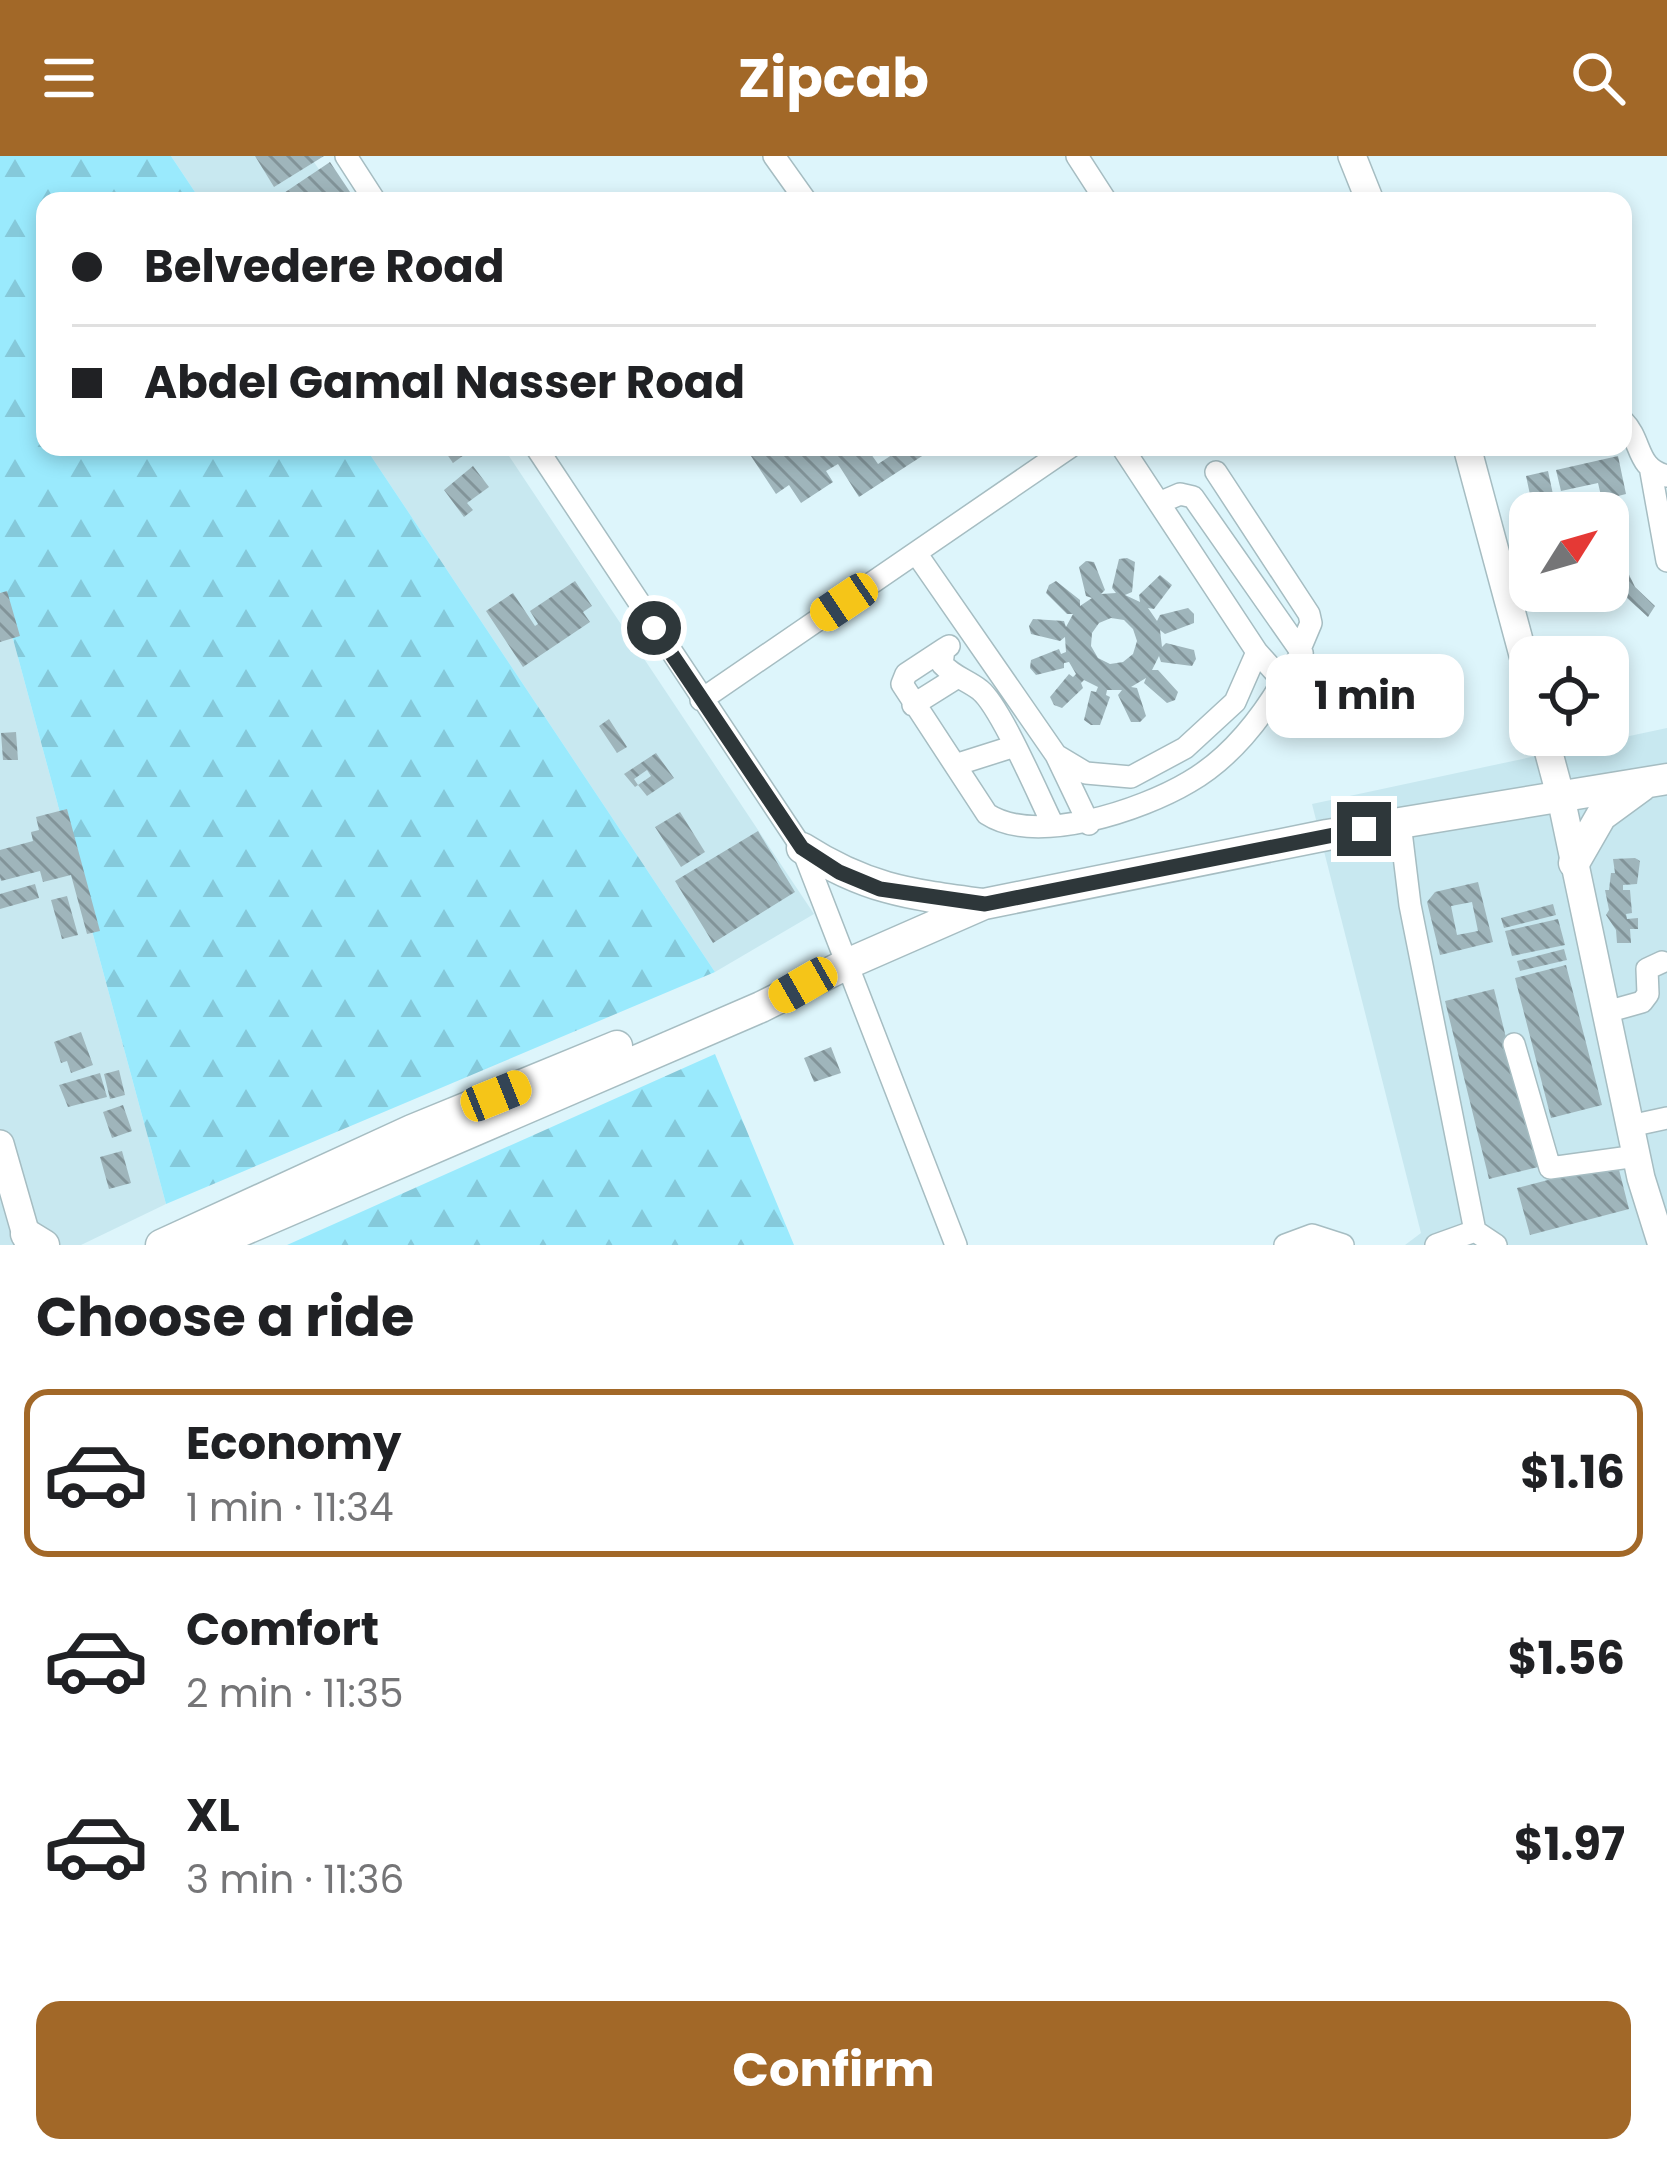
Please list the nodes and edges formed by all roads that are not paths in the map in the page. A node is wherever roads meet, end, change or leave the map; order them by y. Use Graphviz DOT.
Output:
graph roads {
  1 [pos="346,156"];
  2 [pos="774,156"];
  3 [pos="1077,156"];
  4 [pos="1352,156"];
  5 [pos="369,192"];
  6 [pos="800,192"];
  7 [pos="1100,192"];
  8 [pos="1366,192"];
  9 [pos="1632,431"];
  10 [pos="542,456"];
  11 [pos="1039,456"];
  12 [pos="1128,456"];
  13 [pos="1475,456"];
  14 [pos="1216,472"];
  15 [pos="1659,474"];
  16 [pos="1159,503"];
  17 [pos="916,554"];
  18 [pos="1667,561"];
  19 [pos="972,635"];
  20 [pos="1519,636"];
  21 [pos="944,649"];
  22 [pos="1300,649"];
  23 [pos="1257,652"];
  24 [pos="956,678"];
  25 [pos="1282,681"];
  26 [pos="701,700"];
  27 [pos="913,705"];
  28 [pos="1015,746"];
  29 [pos="1056,754"];
  30 [pos="1550,756"];
  31 [pos="955,765"];
  32 [pos="1657,780"];
  33 [pos="1561,798"];
  34 [pos="1400,823"];
  35 [pos="1089,824"];
  36 [pos="1053,825"];
  37 [pos="802,848"];
  38 [pos="1574,863"];
  39 [pos="985,904"];
  40 [pos="1662,962"];
  41 [pos="848,964"];
  42 [pos="803,985"];
  43 [pos="1606,1012"];
  44 [pos="1514,1044"];
  45 [pos="1667,1118"];
  46 [pos="1630,1126"];
  47 [pos="0,1144"];
  48 [pos="1636,1156"];
  49 [pos="1659,1209"];
  50 [pos="1475,1232"];
  51 [pos="33,1241"];
  52 [pos="161,1245"];
  53 [pos="209,1245"];
  54 [pos="956,1245"];
  55 [pos="1285,1245"];
  56 [pos="1343,1245"];
  57 [pos="1436,1245"];
  58 [pos="1496,1245"];
  59 [pos="1662,1245"];
  1 -- 5 [label="street"];
  2 -- 6 [label="street"];
  3 -- 7 [label="street"];
  4 -- 8 [label="main road"];
  9 -- 15 [label="street"];
  10 -- 26 [label="street"];
  11 -- 17 [label="street"];
  12 -- 16 [label="street"];
  13 -- 20 [label="main road"];
  14 -- 22 [label="street"];
  15 -- 18 [label="street"];
  16 -- 22 [label="street"];
  16 -- 23 [label="street"];
  17 -- 19 [label="street"];
  17 -- 26 [label="street"];
  19 -- 21 [label="street"];
  19 -- 29 [label="street"];
  21 -- 24 [label="street"];
  21 -- 27 [label="street"];
  22 -- 25 [label="street"];
  23 -- 25 [label="street"];
  23 -- 29 [label="street"];
  24 -- 27 [label="street"];
  24 -- 28 [label="street"];
  25 -- 35 [label="street"];
  26 -- 37 [label="street"];
  27 -- 31 [label="street"];
  28 -- 31 [label="street"];
  28 -- 36 [label="street"];
  29 -- 35 [label="street"];
  30 -- 33 [label="main road"];
  31 -- 36 [label="street"];
  32 -- 33 [label="highway"];
  32 -- 38 [label="highway"];
  33 -- 34 [label="highway"];
  33 -- 38 [label="main road"];
  34 -- 39 [label="highway"];
  34 -- 50 [label="street"];
  35 -- 36 [label="street"];
  37 -- 39 [label="highway"];
  37 -- 41 [label="street"];
  38 -- 43 [label="main road"];
  39 -- 41 [label="highway"];
  40 -- 43 [label="street"];
  41 -- 42 [label="highway"];
  41 -- 54 [label="street"];
  42 -- 52 [label="highway"];
  42 -- 53 [label="highway"];
  43 -- 46 [label="main road"];
  44 -- 48 [label="street"];
  45 -- 46 [label="street"];
  46 -- 48 [label="main road"];
  47 -- 51 [label="main road"];
  48 -- 49 [label="main road"];
  49 -- 59 [label="main road"];
  50 -- 57 [label="street"];
  50 -- 58 [label="street"];
  55 -- 56 [label="street"];
}
